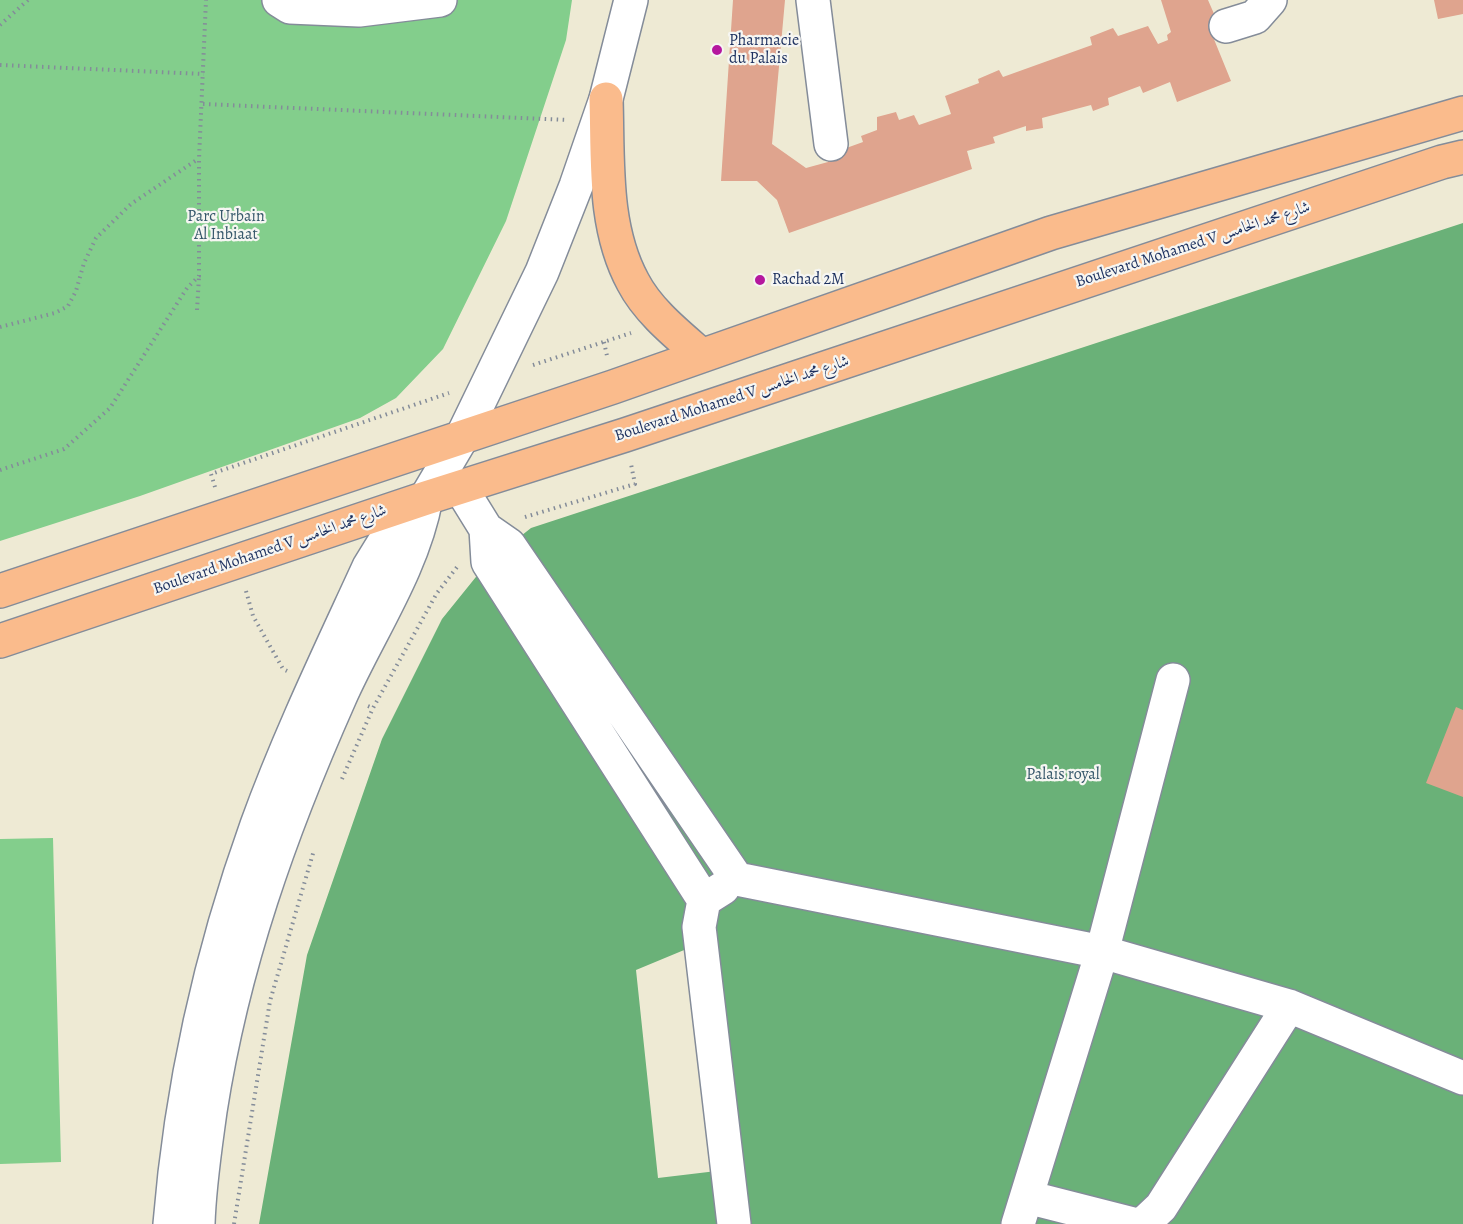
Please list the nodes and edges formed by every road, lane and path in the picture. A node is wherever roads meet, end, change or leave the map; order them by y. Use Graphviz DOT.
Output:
graph roads {
  1 [pos="28,0"];
  2 [pos="207,0"];
  3 [pos="279,0"];
  4 [pos="440,0"];
  5 [pos="631,0"];
  6 [pos="813,0"];
  7 [pos="1270,0"];
  8 [pos="0,25"];
  9 [pos="1226,26"];
  10 [pos="0,65"];
  11 [pos="204,74"];
  12 [pos="203,104"];
  13 [pos="602,110"];
  14 [pos="1463,113"];
  15 [pos="831,144"];
  16 [pos="1463,157"];
  17 [pos="199,159"];
  18 [pos="199,276"];
  19 [pos="197,310"];
  20 [pos="663,322"];
  21 [pos="0,327"];
  22 [pos="701,355"];
  23 [pos="492,378"];
  24 [pos="476,432"];
  25 [pos="0,470"];
  26 [pos="460,487"];
  27 [pos="426,498"];
  28 [pos="223,515"];
  29 [pos="486,529"];
  30 [pos="0,591"];
  31 [pos="0,641"];
  32 [pos="1173,680"];
  33 [pos="373,708"];
  34 [pos="340,785"];
  35 [pos="317,840"];
  36 [pos="737,879"];
  37 [pos="704,900"];
  38 [pos="1102,952"];
  39 [pos="1289,1006"];
  40 [pos="1463,1078"];
  41 [pos="1022,1211"];
  42 [pos="170,1224"];
  43 [pos="198,1224"];
  44 [pos="234,1224"];
  45 [pos="734,1224"];
  46 [pos="1133,1224"];
  47 [pos="1143,1224"];
  1 -- 8 [label="path"];
  2 -- 11 [label="path"];
  3 -- 4 [label="street"];
  5 -- 13 [label="street"];
  6 -- 15 [label="street"];
  7 -- 9 [label="street"];
  10 -- 11 [label="path"];
  11 -- 12 [label="path"];
  12 -- 13 [label="path"];
  12 -- 17 [label="path"];
  13 -- 20 [label="main road"];
  13 -- 23 [label="street"];
  14 -- 22 [label="main road"];
  16 -- 26 [label="main road, Boulevard Mohamed V شارع محمد الخامس"];
  17 -- 18 [label="path"];
  17 -- 21 [label="path"];
  18 -- 19 [label="path"];
  18 -- 25 [label="path"];
  20 -- 22 [label="main road"];
  20 -- 23 [label="path"];
  22 -- 24 [label="main road"];
  23 -- 24 [label="street"];
  23 -- 28 [label="path"];
  24 -- 27 [label="street"];
  24 -- 28 [label="main road"];
  26 -- 27 [label="main road, Boulevard Mohamed V شارع محمد الخامس"];
  26 -- 29 [label="street"];
  27 -- 31 [label="main road, Boulevard Mohamed V شارع محمد الخامس"];
  27 -- 42 [label="street"];
  27 -- 43 [label="street"];
  28 -- 30 [label="main road"];
  29 -- 36 [label="street"];
  29 -- 37 [label="street"];
  32 -- 38 [label="street"];
  33 -- 34 [label="path"];
  35 -- 44 [label="path"];
  36 -- 37 [label="street"];
  36 -- 38 [label="street"];
  37 -- 45 [label="street"];
  38 -- 39 [label="street"];
  38 -- 41 [label="street"];
  39 -- 40 [label="street"];
  39 -- 47 [label="street"];
  41 -- 46 [label="street"];
}
